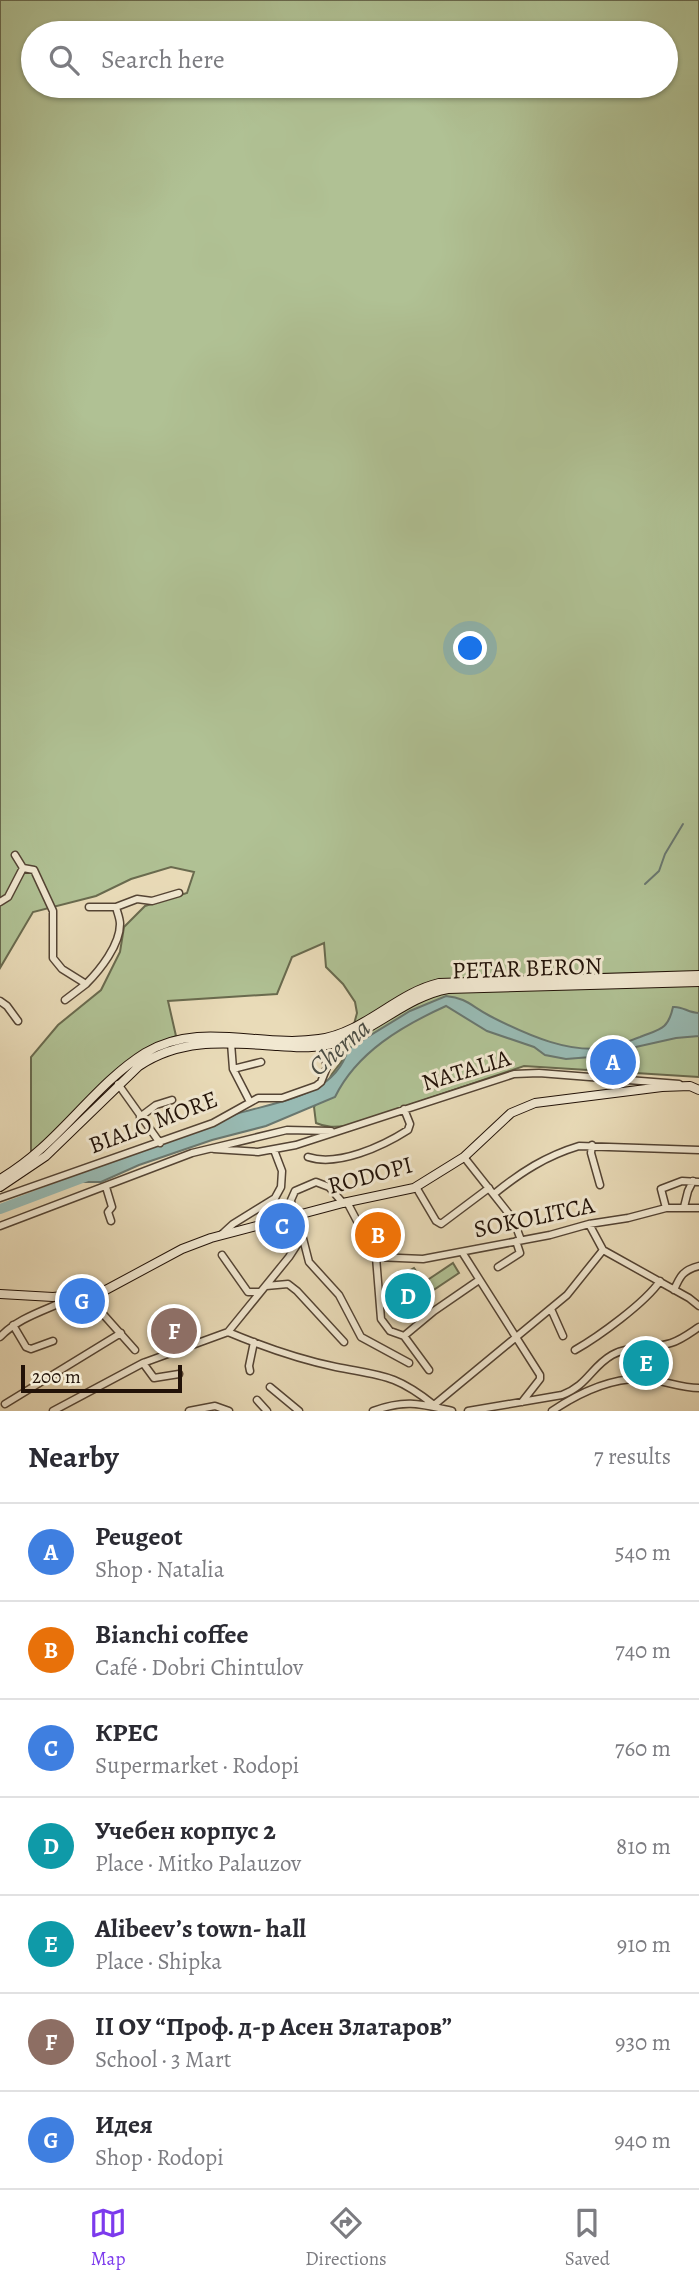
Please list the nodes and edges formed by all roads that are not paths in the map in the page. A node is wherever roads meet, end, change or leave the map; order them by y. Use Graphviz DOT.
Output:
graph roads {
  1 [pos="15,855"];
  2 [pos="23,868"];
  3 [pos="179,893"];
  4 [pos="0,902"];
  5 [pos="89,907"];
  6 [pos="116,907"];
  7 [pos="699,975"];
  8 [pos="699,982"];
  9 [pos="86,984"];
  10 [pos="65,1000"];
  11 [pos="0,1001"];
  12 [pos="18,1021"];
  13 [pos="231,1043"];
  14 [pos="323,1046"];
  15 [pos="261,1062"];
  16 [pos="233,1069"];
  17 [pos="118,1084"];
  18 [pos="690,1086"];
  19 [pos="699,1090"];
  20 [pos="172,1100"];
  21 [pos="250,1102"];
  22 [pos="404,1110"];
  23 [pos="140,1116"];
  24 [pos="340,1130"];
  25 [pos="160,1143"];
  26 [pos="592,1145"];
  27 [pos="214,1149"];
  28 [pos="274,1150"];
  29 [pos="699,1150"];
  30 [pos="308,1157"];
  31 [pos="464,1157"];
  32 [pos="4,1179"];
  33 [pos="696,1181"];
  34 [pos="600,1185"];
  35 [pos="0,1187"];
  36 [pos="106,1187"];
  37 [pos="416,1187"];
  38 [pos="492,1191"];
  39 [pos="0,1198"];
  40 [pos="345,1202"];
  41 [pos="684,1207"];
  42 [pos="666,1208"];
  43 [pos="699,1208"];
  44 [pos="295,1216"];
  45 [pos="111,1221"];
  46 [pos="589,1224"];
  47 [pos="0,1226"];
  48 [pos="219,1236"];
  49 [pos="302,1237"];
  50 [pos="518,1241"];
  51 [pos="603,1250"];
  52 [pos="462,1252"];
  53 [pos="222,1255"];
  54 [pos="376,1257"];
  55 [pos="699,1266"];
  56 [pos="498,1267"];
  57 [pos="480,1280"];
  58 [pos="660,1281"];
  59 [pos="263,1289"];
  60 [pos="674,1290"];
  61 [pos="0,1294"];
  62 [pos="86,1295"];
  63 [pos="73,1297"];
  64 [pos="699,1306"];
  65 [pos="551,1309"];
  66 [pos="13,1325"];
  67 [pos="699,1327"];
  68 [pos="228,1332"];
  69 [pos="121,1333"];
  70 [pos="516,1335"];
  71 [pos="404,1336"];
  72 [pos="564,1336"];
  73 [pos="0,1337"];
  74 [pos="54,1341"];
  75 [pos="254,1342"];
  76 [pos="344,1342"];
  77 [pos="135,1350"];
  78 [pos="575,1350"];
  79 [pos="143,1363"];
  80 [pos="409,1363"];
  81 [pos="429,1370"];
  82 [pos="250,1371"];
  83 [pos="178,1374"];
  84 [pos="270,1387"];
  85 [pos="699,1388"];
  86 [pos="257,1401"];
  87 [pos="522,1402"];
  88 [pos="5,1404"];
  89 [pos="434,1405"];
  90 [pos="53,1411"];
  91 [pos="189,1411"];
  92 [pos="229,1411"];
  93 [pos="267,1411"];
  94 [pos="299,1411"];
  95 [pos="373,1411"];
  96 [pos="452,1411"];
  97 [pos="468,1411"];
  98 [pos="552,1411"];
  1 -- 2 [label="street"];
  2 -- 4 [label="street"];
  2 -- 9 [label="street"];
  3 -- 6 [label="street"];
  5 -- 6 [label="street"];
  6 -- 9 [label="street"];
  7 -- 32 [label="main road, PETAR BERON"];
  8 -- 14 [label="main road, PETAR BERON"];
  9 -- 10 [label="street"];
  11 -- 12 [label="street"];
  13 -- 14 [label="main road, PETAR BERON"];
  13 -- 16 [label="street"];
  13 -- 17 [label="main road, PETAR BERON"];
  14 -- 21 [label="street, BIALO MORE"];
  15 -- 16 [label="street"];
  16 -- 21 [label="street"];
  17 -- 23 [label="street"];
  17 -- 32 [label="main road, PETAR BERON"];
  18 -- 19 [label="main road, RODOPI"];
  18 -- 22 [label="street, NATALIA"];
  18 -- 31 [label="main road, RODOPI"];
  20 -- 23 [label="street"];
  21 -- 25 [label="street, BIALO MORE"];
  22 -- 24 [label="street, NATALIA"];
  22 -- 30 [label="street"];
  23 -- 25 [label="street"];
  24 -- 27 [label="street, NATALIA"];
  24 -- 28 [label="street, NATALIA"];
  25 -- 39 [label="street, BIALO MORE"];
  26 -- 29 [label="street"];
  26 -- 34 [label="street"];
  26 -- 38 [label="street"];
  27 -- 28 [label="street, NATALIA"];
  27 -- 36 [label="street, NATALIA"];
  28 -- 48 [label="street"];
  31 -- 37 [label="main road, RODOPI"];
  31 -- 38 [label="street"];
  32 -- 35 [label="main road, PETAR BERON"];
  33 -- 41 [label="street"];
  33 -- 42 [label="street"];
  36 -- 45 [label="street"];
  36 -- 47 [label="street, NATALIA"];
  37 -- 38 [label="street"];
  37 -- 40 [label="main road, RODOPI"];
  38 -- 50 [label="street"];
  40 -- 44 [label="main road, RODOPI"];
  40 -- 44 [label="street"];
  40 -- 54 [label="street"];
  41 -- 42 [label="street, SOKOLITCA"];
  41 -- 43 [label="street, SOKOLITCA"];
  42 -- 46 [label="street, SOKOLITCA"];
  44 -- 48 [label="main road, RODOPI"];
  44 -- 49 [label="street"];
  46 -- 50 [label="street, SOKOLITCA"];
  46 -- 51 [label="street"];
  48 -- 62 [label="main road, RODOPI"];
  49 -- 59 [label="street"];
  49 -- 80 [label="street"];
  50 -- 52 [label="street, SOKOLITCA"];
  50 -- 56 [label="street"];
  51 -- 58 [label="street"];
  51 -- 65 [label="street"];
  52 -- 54 [label="street, SOKOLITCA"];
  52 -- 57 [label="street"];
  53 -- 59 [label="street"];
  54 -- 71 [label="street"];
  55 -- 60 [label="street"];
  57 -- 70 [label="street"];
  57 -- 71 [label="street"];
  58 -- 60 [label="street"];
  58 -- 78 [label="street"];
  59 -- 68 [label="street"];
  59 -- 76 [label="street"];
  60 -- 64 [label="street"];
  61 -- 63 [label="main road, RODOPI"];
  62 -- 63 [label="main road, RODOPI"];
  62 -- 69 [label="street"];
  63 -- 66 [label="street"];
  65 -- 70 [label="street"];
  65 -- 72 [label="street"];
  66 -- 73 [label="street"];
  66 -- 74 [label="street"];
  67 -- 87 [label="street"];
  68 -- 75 [label="street"];
  68 -- 79 [label="street"];
  69 -- 77 [label="street"];
  69 -- 88 [label="street"];
  70 -- 87 [label="street"];
  70 -- 89 [label="street"];
  71 -- 81 [label="street"];
  75 -- 82 [label="street"];
  75 -- 89 [label="street"];
  79 -- 83 [label="street"];
  79 -- 90 [label="street"];
  84 -- 94 [label="street"];
  85 -- 98 [label="street"];
  86 -- 93 [label="street"];
  87 -- 97 [label="street"];
  89 -- 95 [label="street"];
  89 -- 96 [label="street"];
  91 -- 92 [label="street"];
}
